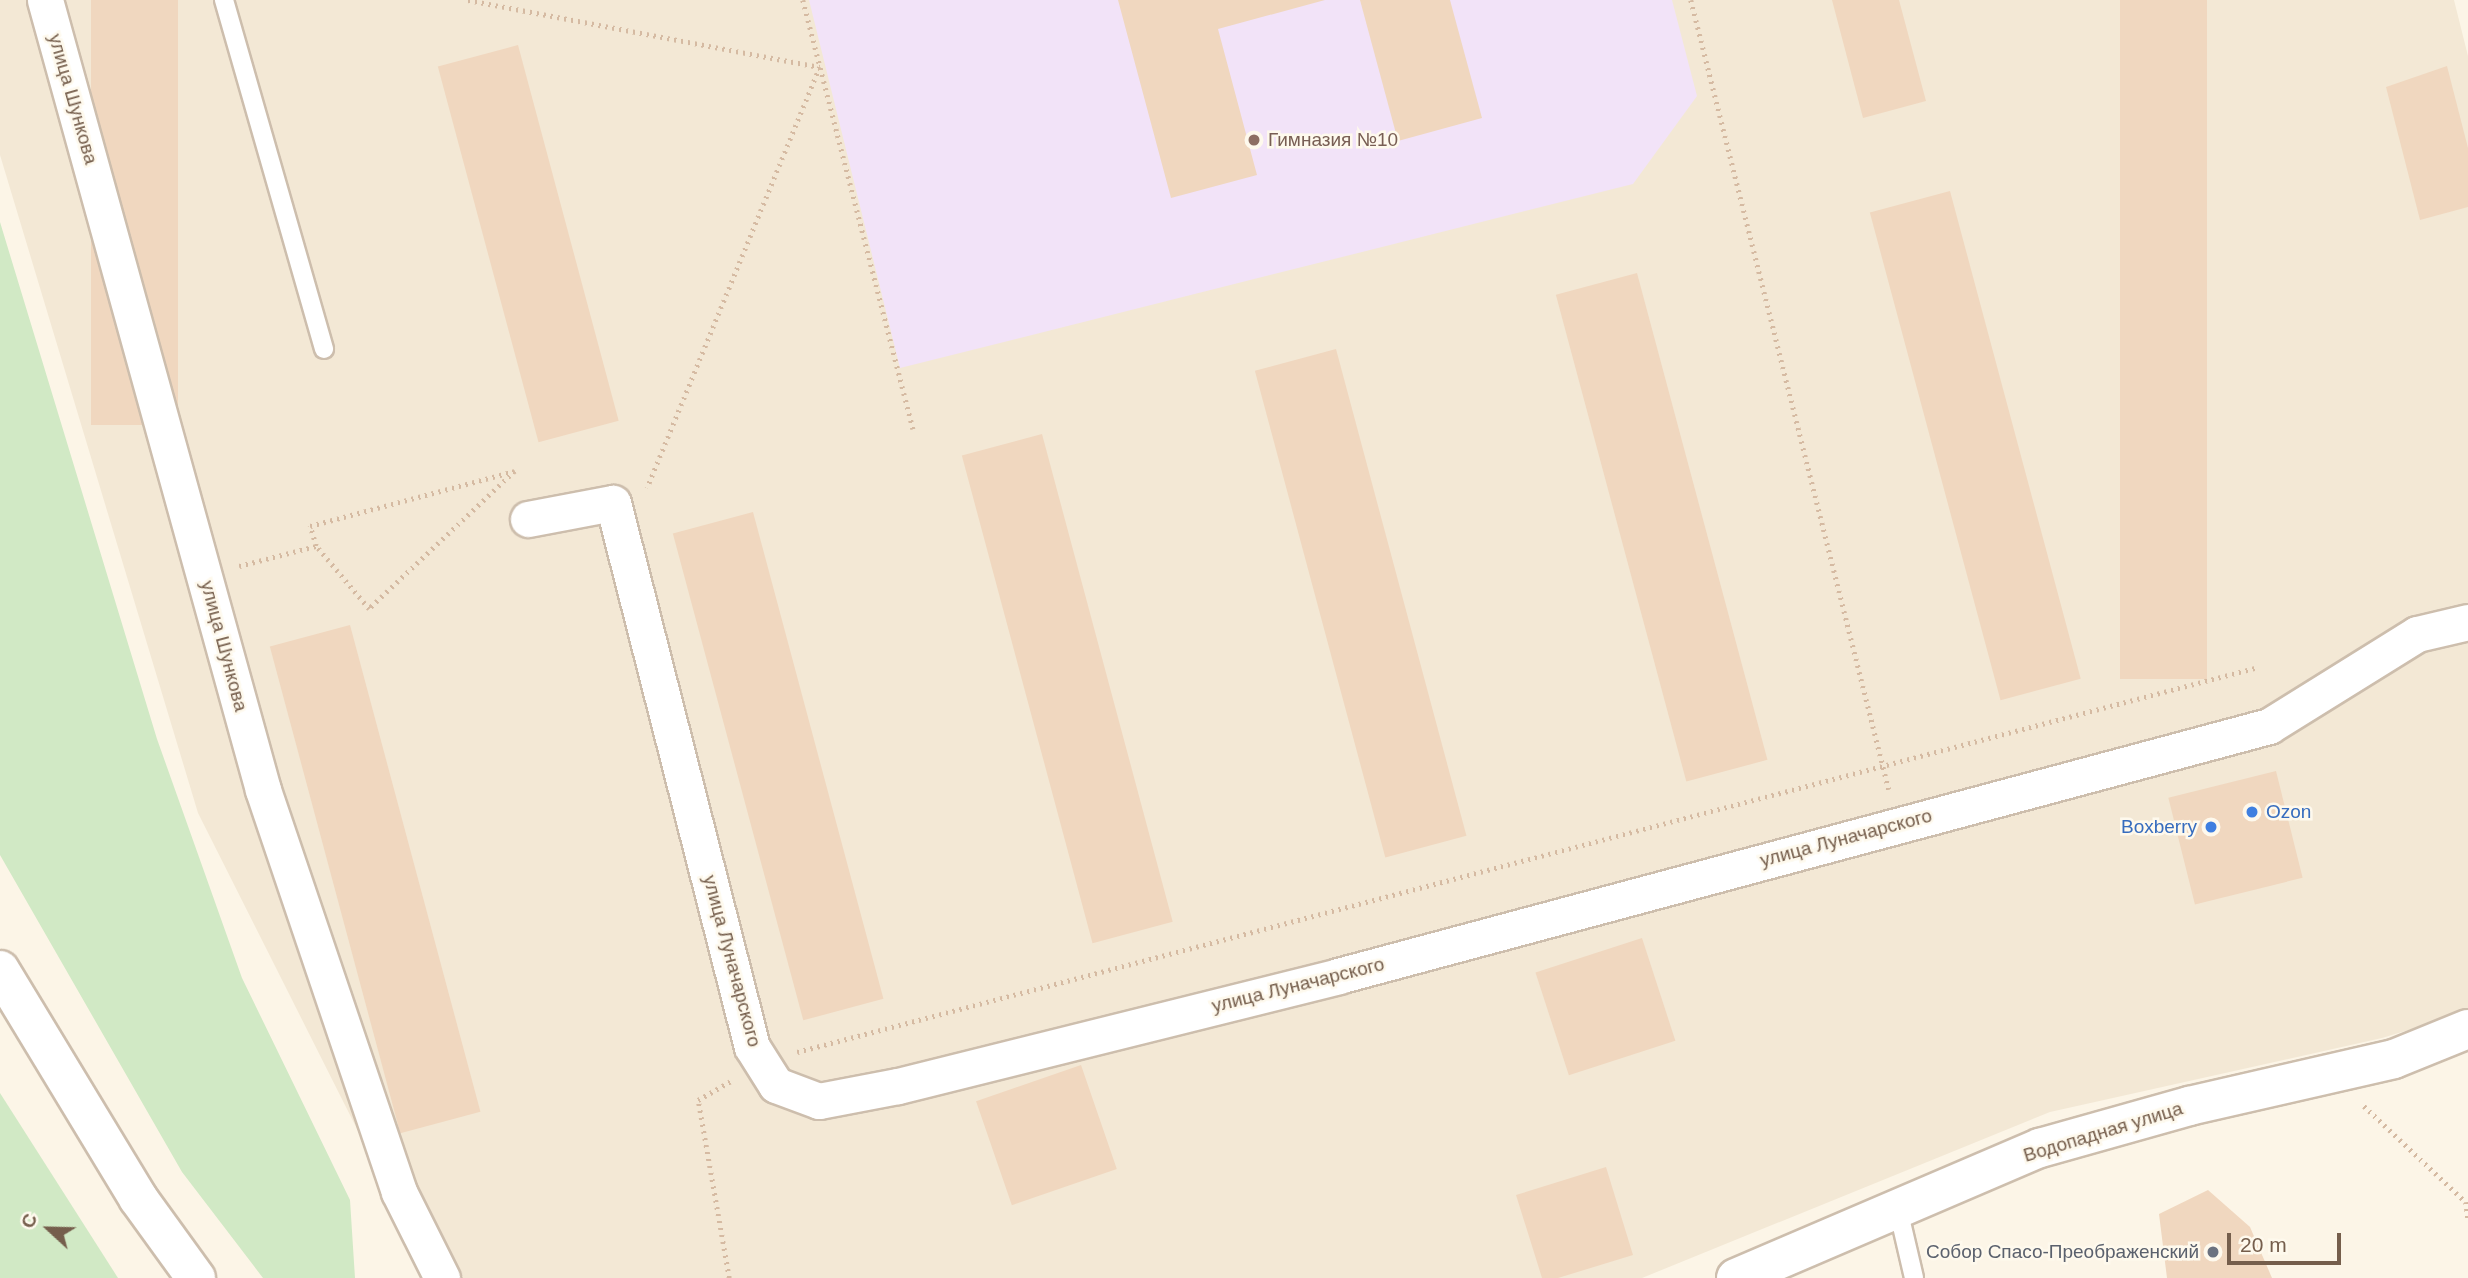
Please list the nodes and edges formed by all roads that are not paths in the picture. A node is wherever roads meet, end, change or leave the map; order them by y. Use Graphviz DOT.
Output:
graph roads {
  1 [pos="45,0"];
  2 [pos="224,0"];
  3 [pos="324,349"];
  4 [pos="528,519"];
  5 [pos="2468,622"];
  6 [pos="0,971"];
  7 [pos="2460,1043"];
  8 [pos="1898,1209"];
  9 [pos="436,1266"];
  10 [pos="196,1278"];
  11 [pos="1736,1278"];
  12 [pos="1914,1278"];
  1 -- 9 [label="street, улица Шункова"];
  2 -- 3 [label="lane"];
  4 -- 5 [label="street, улица Луначарского"];
  6 -- 10 [label="street"];
  7 -- 8 [label="street, Водопадная улица"];
  8 -- 11 [label="street, Водопадная улица"];
  8 -- 12 [label="lane"];
}
